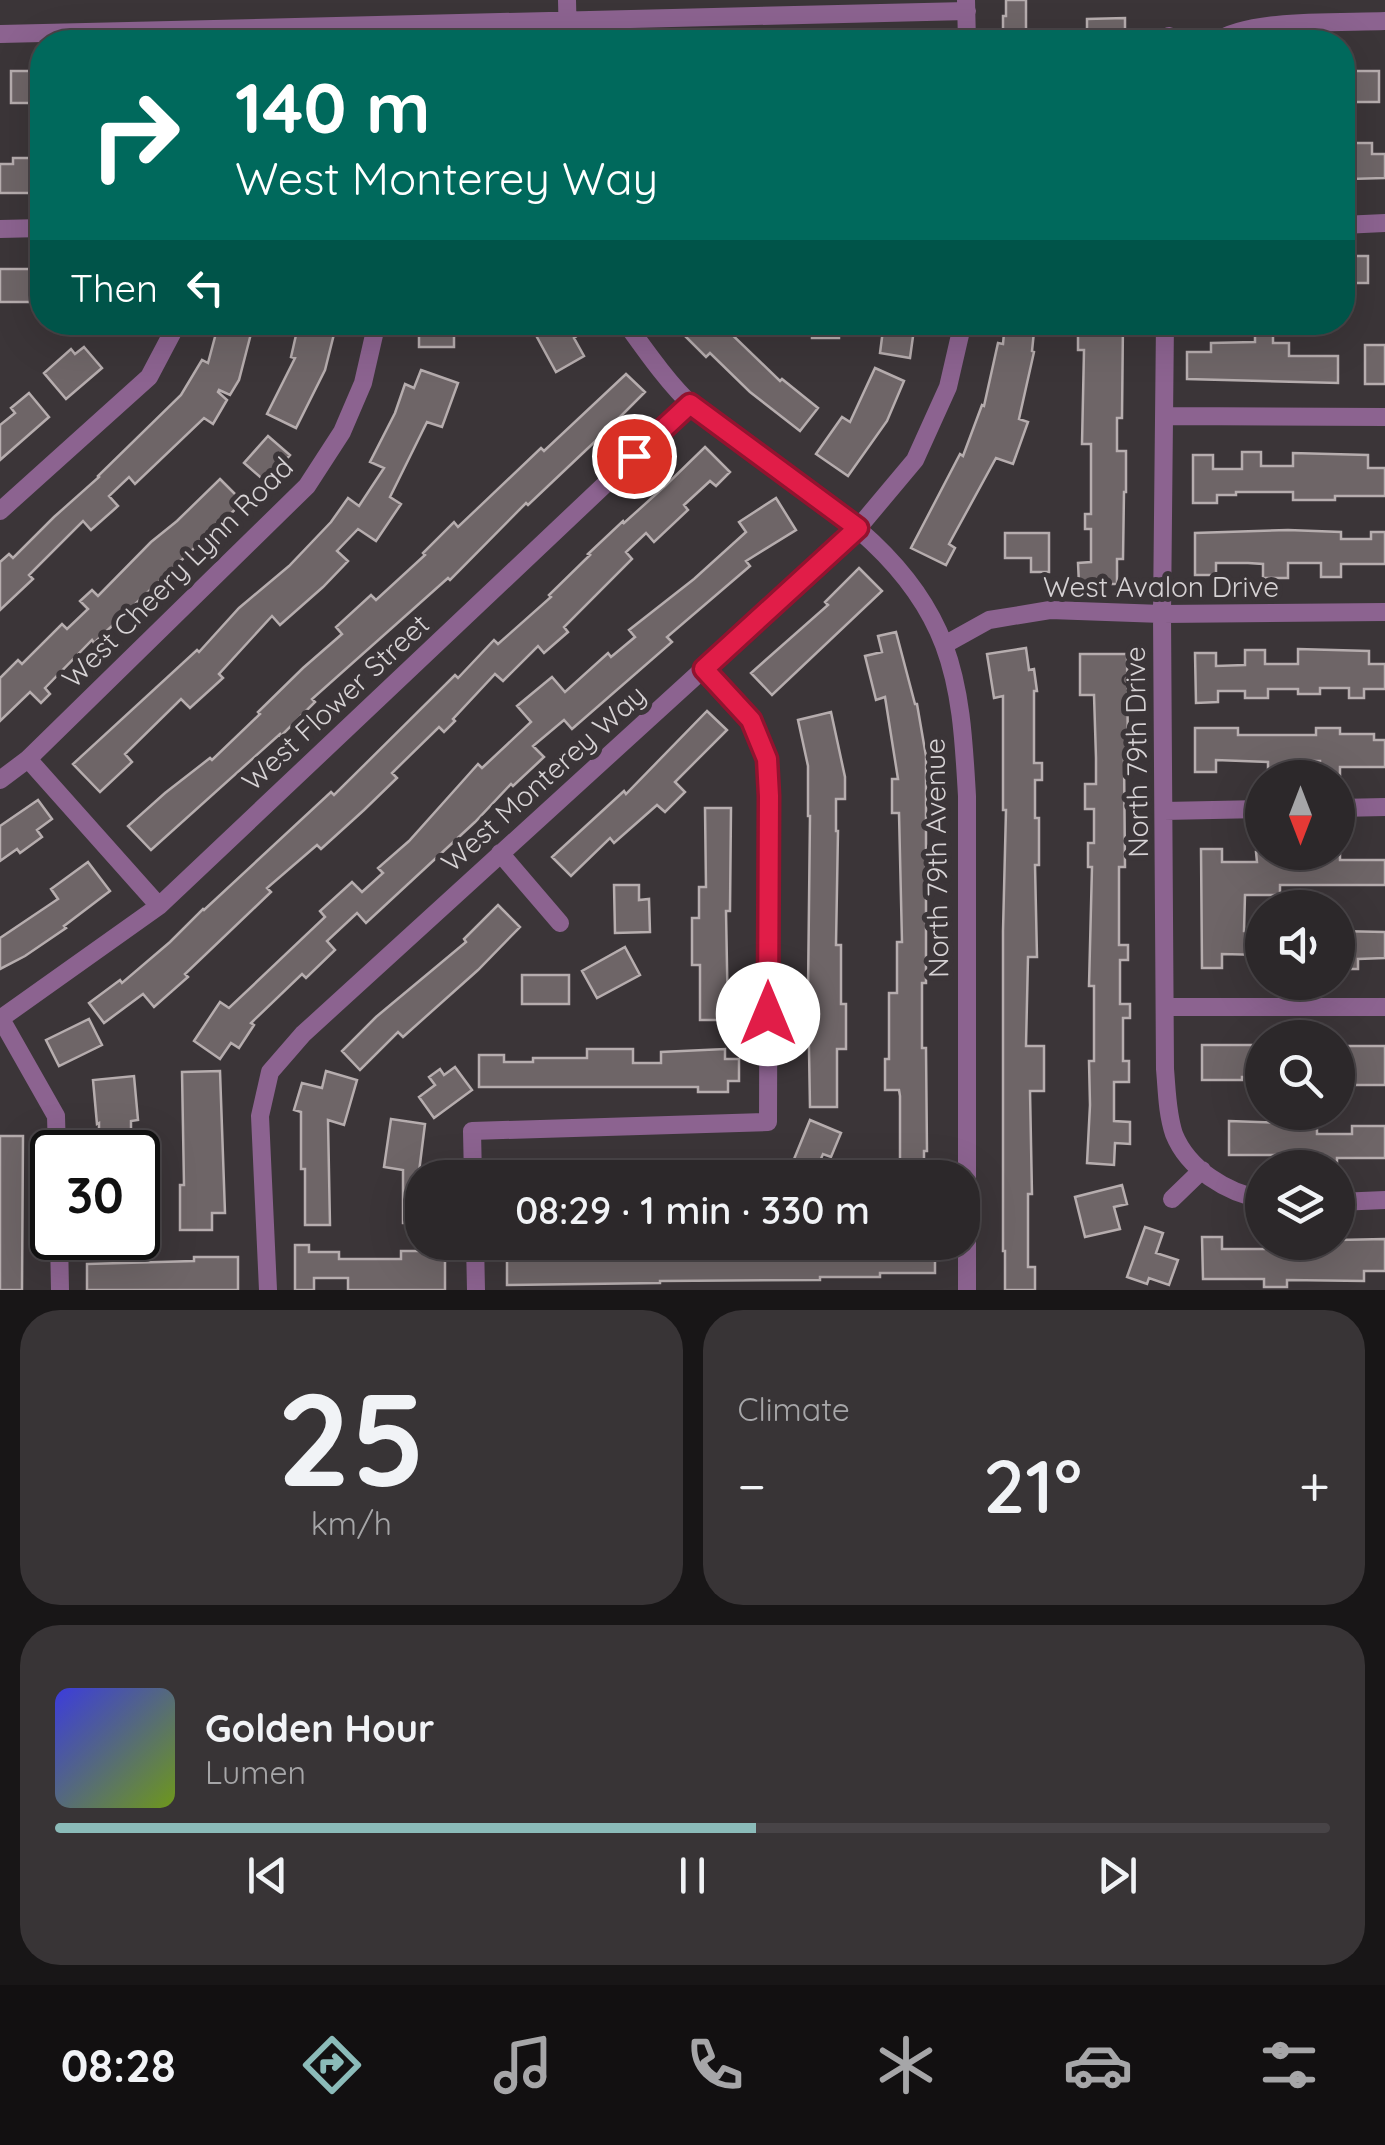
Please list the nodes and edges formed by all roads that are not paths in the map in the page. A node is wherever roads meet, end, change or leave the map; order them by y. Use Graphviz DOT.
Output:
graph roads {
  1 [pos="567,0"];
  2 [pos="966,5"];
  3 [pos="1385,21"];
  4 [pos="567,22"];
  5 [pos="189,30"];
  6 [pos="567,30"];
  7 [pos="1250,30"];
  8 [pos="30,33"];
  9 [pos="0,34"];
  10 [pos="1385,223"];
  11 [pos="1355,224"];
  12 [pos="30,228"];
  13 [pos="0,229"];
  14 [pos="171,335"];
  15 [pos="375,335"];
  16 [pos="635,335"];
  17 [pos="960,335"];
  18 [pos="1165,335"];
  19 [pos="690,404"];
  20 [pos="1165,416"];
  21 [pos="1385,417"];
  22 [pos="0,511"];
  23 [pos="858,528"];
  24 [pos="1385,612"];
  25 [pos="1162,614"];
  26 [pos="944,645"];
  27 [pos="704,669"];
  28 [pos="28,759"];
  29 [pos="0,780"];
  30 [pos="1355,808"];
  31 [pos="1385,808"];
  32 [pos="1245,809"];
  33 [pos="1164,811"];
  34 [pos="500,853"];
  35 [pos="159,906"];
  36 [pos="560,923"];
  37 [pos="1166,1006"];
  38 [pos="1385,1007"];
  39 [pos="0,1019"];
  40 [pos="56,1130"];
  41 [pos="473,1160"];
  42 [pos="1202,1170"];
  43 [pos="1245,1196"];
  44 [pos="1172,1199"];
  45 [pos="1385,1200"];
  46 [pos="1355,1201"];
  47 [pos="59,1260"];
  48 [pos="475,1260"];
  49 [pos="60,1290"];
  50 [pos="268,1290"];
  51 [pos="476,1290"];
  52 [pos="966,1290"];
  1 -- 4 [label="street"];
  2 -- 4 [label="street"];
  3 -- 7 [label="street"];
  4 -- 5 [label="street"];
  4 -- 6 [label="street"];
  8 -- 9 [label="street"];
  10 -- 11 [label="street"];
  12 -- 13 [label="street"];
  14 -- 22 [label="street"];
  15 -- 28 [label="street, West Cheery Lynn Road"];
  16 -- 19 [label="street, North 79th Avenue"];
  17 -- 23 [label="street, West Monterey Way"];
  18 -- 20 [label="street, North 79th Drive"];
  19 -- 23 [label="street, North 79th Avenue"];
  19 -- 35 [label="street, West Flower Street"];
  20 -- 21 [label="street"];
  20 -- 25 [label="street, North 79th Drive"];
  23 -- 26 [label="street, North 79th Avenue"];
  23 -- 27 [label="street, West Monterey Way"];
  24 -- 25 [label="street, West Avalon Drive"];
  25 -- 26 [label="street, West Avalon Drive"];
  25 -- 33 [label="street, North 79th Drive"];
  26 -- 52 [label="street, North 79th Avenue"];
  27 -- 34 [label="street, West Monterey Way"];
  27 -- 41 [label="street"];
  28 -- 29 [label="street, West Cheery Lynn Road"];
  28 -- 35 [label="street"];
  30 -- 31 [label="street"];
  32 -- 33 [label="street"];
  33 -- 37 [label="street, North 79th Drive"];
  34 -- 36 [label="street"];
  34 -- 50 [label="street, West Monterey Way"];
  35 -- 39 [label="street, West Flower Street"];
  37 -- 38 [label="street"];
  37 -- 42 [label="street, North 79th Drive"];
  39 -- 40 [label="street"];
  42 -- 43 [label="street"];
  42 -- 44 [label="street"];
  45 -- 46 [label="street"];
  47 -- 49 [label="street"];
  48 -- 51 [label="street"];
}
